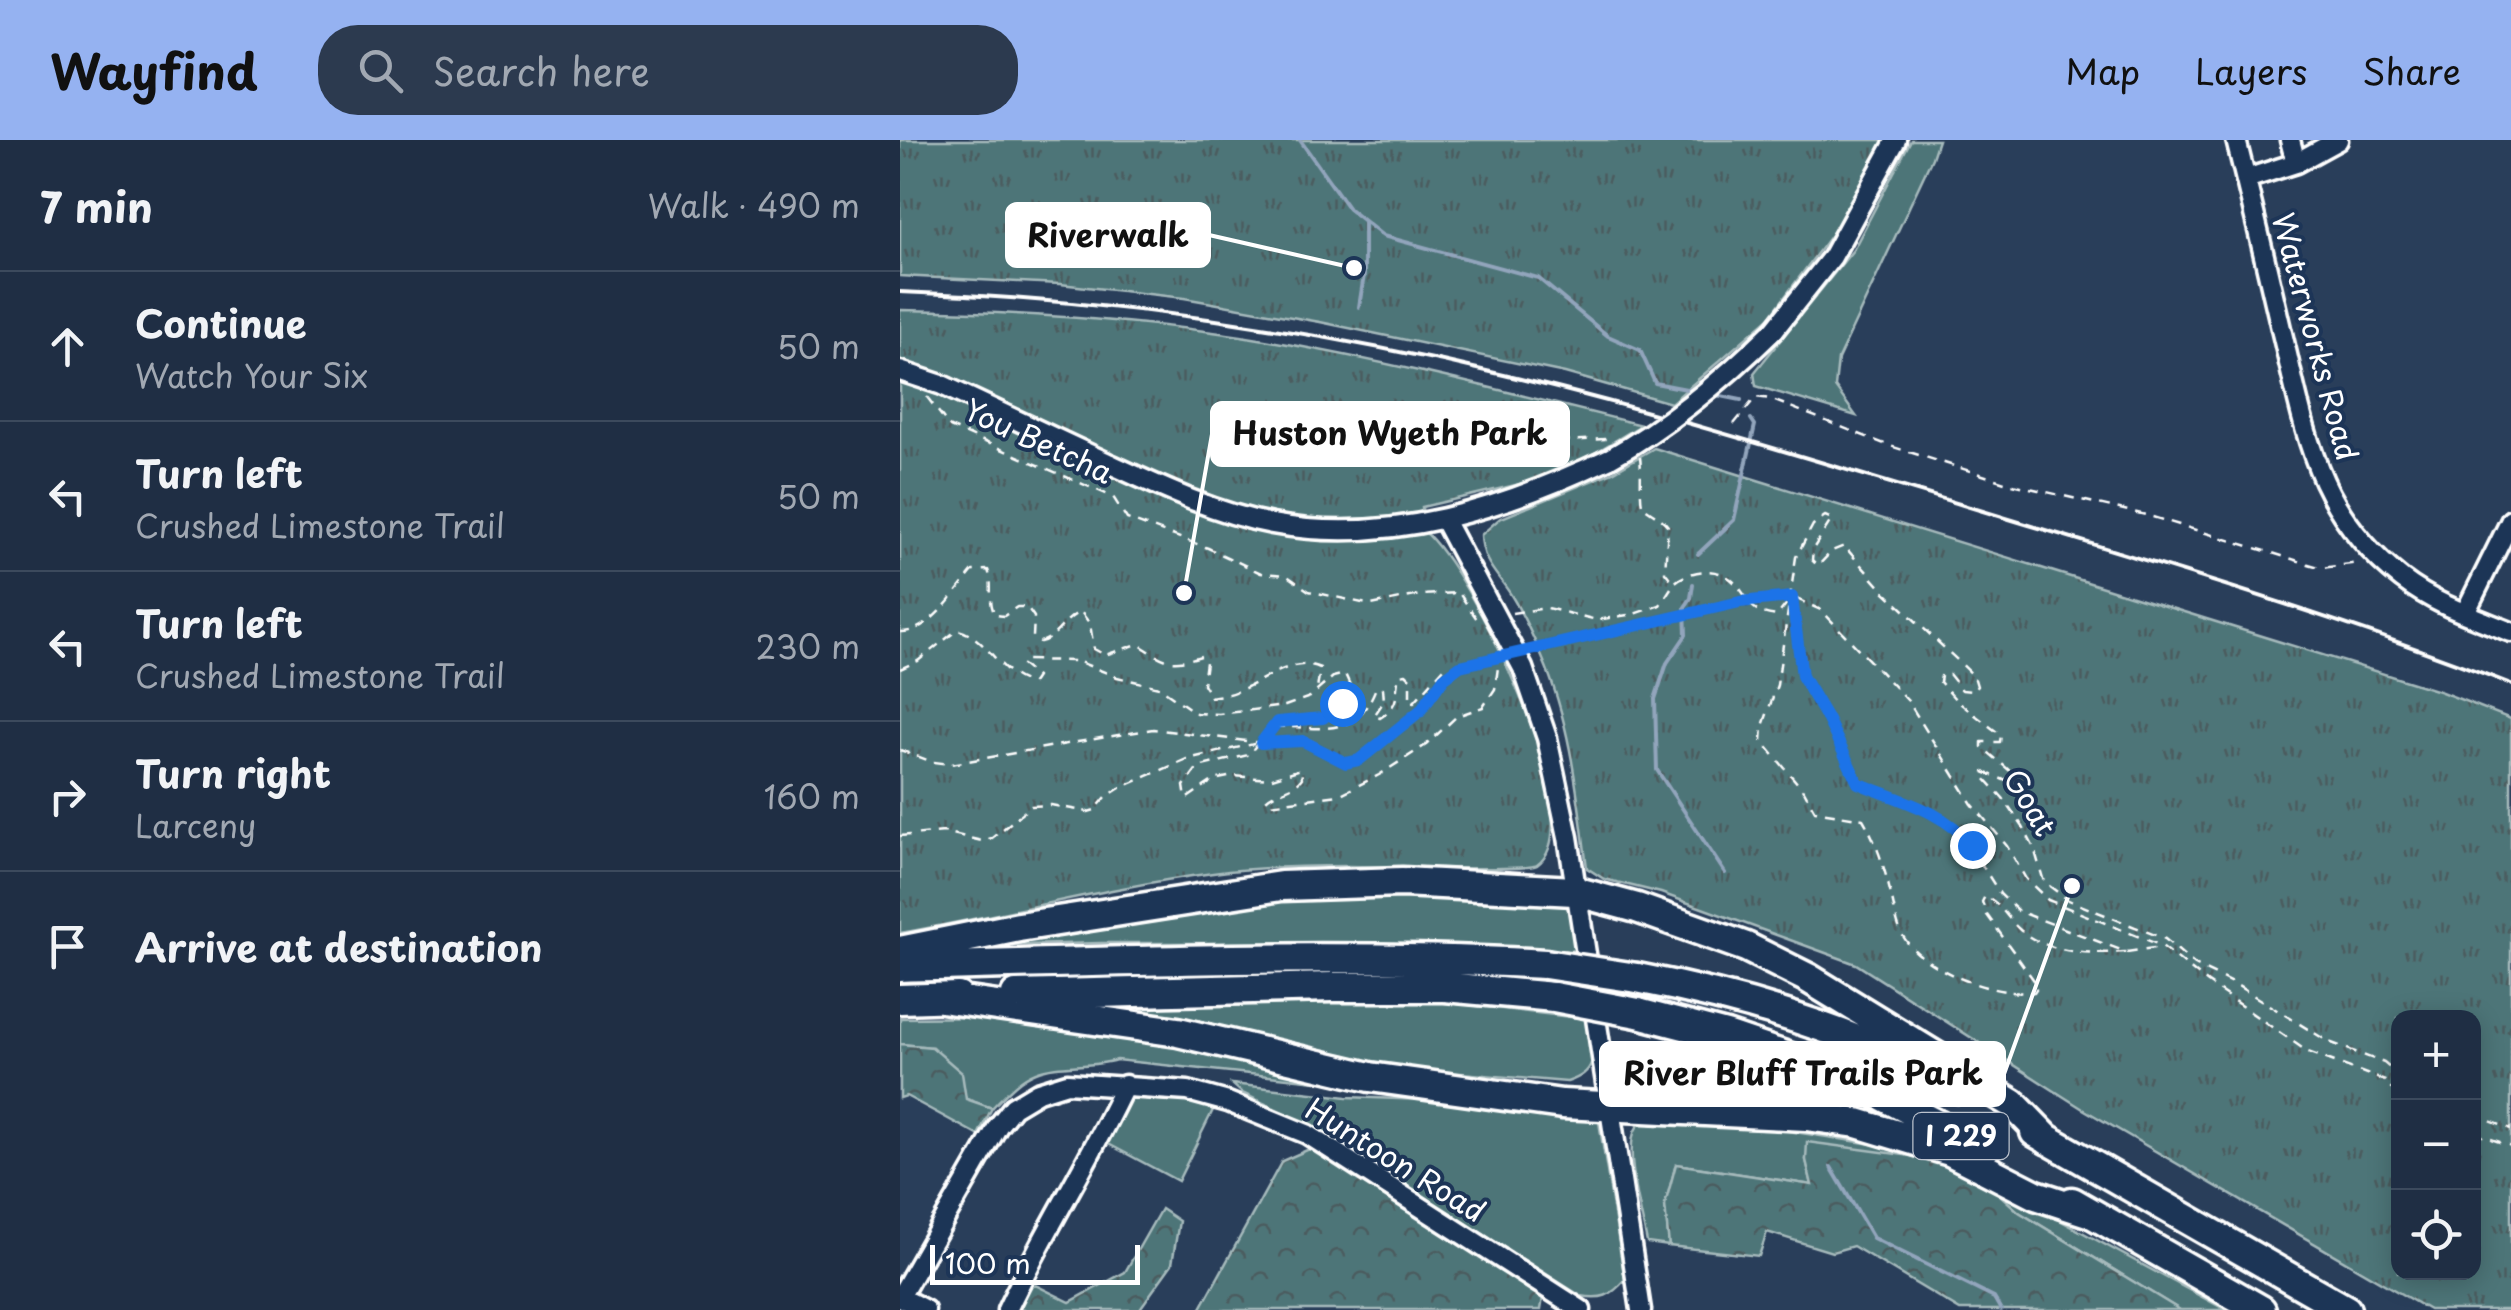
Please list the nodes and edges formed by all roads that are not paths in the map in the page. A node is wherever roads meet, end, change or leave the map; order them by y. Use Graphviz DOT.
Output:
graph roads {
  1 [pos="1896,140"];
  2 [pos="2236,140"];
  3 [pos="2290,140"];
  4 [pos="2338,140"];
  5 [pos="2296,163"];
  6 [pos="2246,179"];
  7 [pos="900,371"];
  8 [pos="1444,520"];
  9 [pos="2511,520"];
  10 [pos="2465,613"];
  11 [pos="2511,632"];
  12 [pos="1574,891"];
  13 [pos="900,951"];
  14 [pos="900,967"];
  15 [pos="941,998"];
  16 [pos="900,999"];
  17 [pos="1125,1084"];
  18 [pos="1610,1106"];
  19 [pos="2048,1140"];
  20 [pos="2088,1212"];
  21 [pos="900,1298"];
  22 [pos="925,1310"];
  23 [pos="1007,1310"];
  24 [pos="1581,1310"];
  25 [pos="1640,1310"];
  26 [pos="2261,1310"];
  27 [pos="2346,1310"];
  1 -- 8 [label="street, bridge"];
  2 -- 6 [label="street, Waterworks Road"];
  3 -- 5 [label="street"];
  4 -- 5 [label="street"];
  5 -- 6 [label="street"];
  6 -- 10 [label="street, Waterworks Road"];
  7 -- 8 [label="street"];
  8 -- 12 [label="street"];
  9 -- 10 [label="street"];
  10 -- 11 [label="street, Waterworks Road"];
  12 -- 13 [label="highway"];
  12 -- 18 [label="street"];
  12 -- 19 [label="highway"];
  14 -- 19 [label="highway, I 229, bridge"];
  15 -- 16 [label="highway, I 229"];
  15 -- 18 [label="highway"];
  15 -- 20 [label="highway, I 229, bridge"];
  17 -- 21 [label="street, Huntoon Road"];
  17 -- 23 [label="street"];
  17 -- 24 [label="street, Huntoon Road"];
  18 -- 20 [label="highway"];
  18 -- 25 [label="street"];
  19 -- 27 [label="highway, I 229"];
  20 -- 26 [label="highway, I 229"];
  21 -- 22 [label="street"];
}
